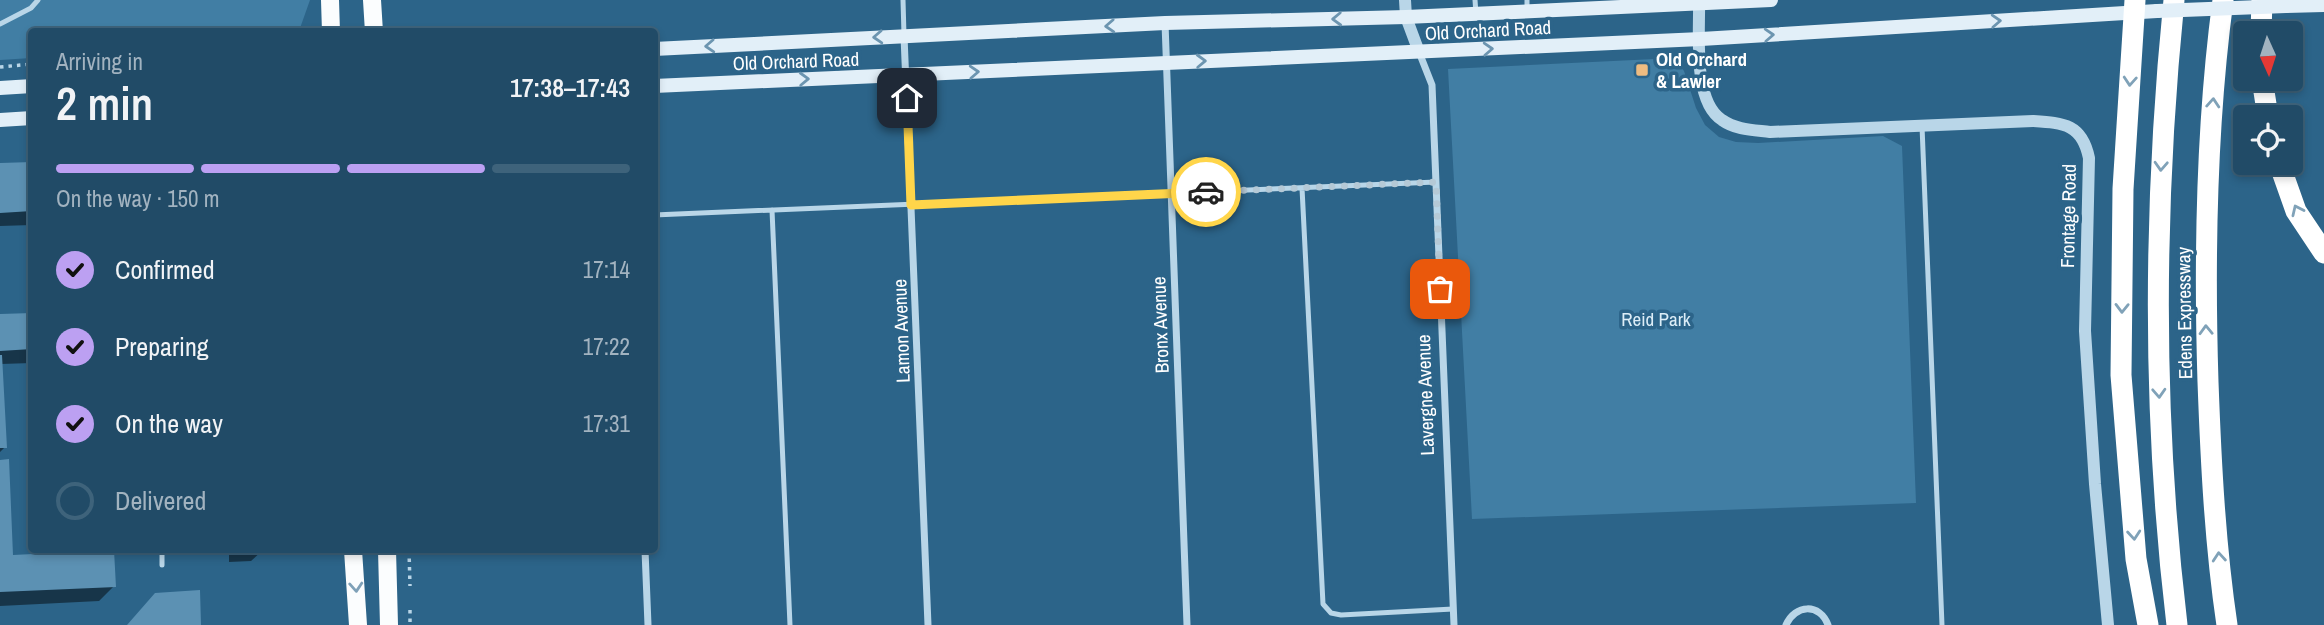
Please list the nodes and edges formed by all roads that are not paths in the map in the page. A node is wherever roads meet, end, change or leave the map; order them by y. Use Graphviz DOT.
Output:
graph roads {
  1 [pos="38,0"];
  2 [pos="330,0"];
  3 [pos="372,0"];
  4 [pos="903,0"];
  5 [pos="1405,0"];
  6 [pos="1771,0"];
  7 [pos="2223,0"];
  8 [pos="2262,0"];
  9 [pos="1699,1"];
  10 [pos="1637,3"];
  11 [pos="1575,4"];
  12 [pos="1527,5"];
  13 [pos="2324,5"];
  14 [pos="2135,6"];
  15 [pos="2166,6"];
  16 [pos="1476,7"];
  17 [pos="1406,17"];
  18 [pos="2261,21"];
  19 [pos="1165,23"];
  20 [pos="0,24"];
  21 [pos="331,28"];
  22 [pos="373,28"];
  23 [pos="904,36"];
  24 [pos="1701,39"];
  25 [pos="658,49"];
  26 [pos="1419,52"];
  27 [pos="1167,63"];
  28 [pos="906,75"];
  29 [pos="28,86"];
  30 [pos="658,86"];
  31 [pos="0,88"];
  32 [pos="28,118"];
  33 [pos="0,120"];
  34 [pos="1922,126"];
  35 [pos="2283,175"];
  36 [pos="1436,182"];
  37 [pos="1303,188"];
  38 [pos="1171,194"];
  39 [pos="911,205"];
  40 [pos="772,210"];
  41 [pos="658,215"];
  42 [pos="2324,253"];
  43 [pos="162,553"];
  44 [pos="353,553"];
  45 [pos="387,553"];
  46 [pos="645,553"];
  47 [pos="162,565"];
  48 [pos="1453,609"];
  49 [pos="358,625"];
  50 [pos="389,625"];
  51 [pos="648,625"];
  52 [pos="790,625"];
  53 [pos="928,625"];
  54 [pos="1187,625"];
  55 [pos="1454,625"];
  56 [pos="1786,625"];
  57 [pos="1828,625"];
  58 [pos="1942,625"];
  59 [pos="2108,625"];
  60 [pos="2148,625"];
  61 [pos="2177,625"];
  62 [pos="2227,625"];
  1 -- 20 [label="lane"];
  2 -- 21 [label="main road"];
  3 -- 22 [label="main road"];
  4 -- 23 [label="lane"];
  5 -- 17 [label="street, Lavergne Avenue"];
  6 -- 9 [label="main road, Old Orchard Road"];
  62 -- 7 [label="highway, Edens Expressway, one-way"];
  8 -- 18 [label="highway"];
  9 -- 10 [label="main road, Old Orchard Road"];
  9 -- 24 [label="street, Frontage Road"];
  10 -- 11 [label="main road, Old Orchard Road"];
  11 -- 12 [label="main road, Old Orchard Road"];
  12 -- 16 [label="main road, Old Orchard Road"];
  13 -- 15 [label="main road, Old Orchard Road, bridge"];
  14 -- 15 [label="main road, Old Orchard Road"];
  24 -- 14 [label="main road, Old Orchard Road, one-way"];
  14 -- 60 [label="highway, one-way"];
  15 -- 61 [label="highway, Edens Expressway, one-way"];
  16 -- 17 [label="main road, Old Orchard Road"];
  17 -- 19 [label="main road, Old Orchard Road, one-way"];
  17 -- 26 [label="street, Lavergne Avenue"];
  19 -- 23 [label="main road, Old Orchard Road, one-way"];
  19 -- 27 [label="street, Bronx Avenue"];
  23 -- 25 [label="main road, Old Orchard Road, one-way"];
  23 -- 28 [label="street, Lamon Avenue"];
  26 -- 24 [label="main road, Old Orchard Road, one-way"];
  24 -- 34 [label="street, Frontage Road"];
  27 -- 26 [label="main road, Old Orchard Road, one-way"];
  26 -- 36 [label="street, Lavergne Avenue"];
  28 -- 27 [label="main road, Old Orchard Road, one-way"];
  27 -- 38 [label="street, Bronx Avenue"];
  30 -- 28 [label="main road, Old Orchard Road, one-way"];
  28 -- 39 [label="street, Lamon Avenue"];
  29 -- 31 [label="main road"];
  32 -- 33 [label="main road"];
  34 -- 58 [label="lane"];
  34 -- 59 [label="street, Frontage Road"];
  42 -- 35 [label="highway, one-way"];
  36 -- 37 [label="lane"];
  36 -- 48 [label="street, Lavergne Avenue"];
  37 -- 38 [label="lane"];
  37 -- 48 [label="lane"];
  38 -- 39 [label="lane"];
  38 -- 54 [label="street, Bronx Avenue"];
  39 -- 40 [label="lane"];
  39 -- 53 [label="street, Lamon Avenue"];
  40 -- 41 [label="lane"];
  40 -- 52 [label="lane"];
  43 -- 47 [label="lane"];
  44 -- 49 [label="main road, one-way"];
  45 -- 50 [label="main road"];
  46 -- 51 [label="street"];
  48 -- 55 [label="street, Lavergne Avenue"];
  56 -- 57 [label="street"];
}
